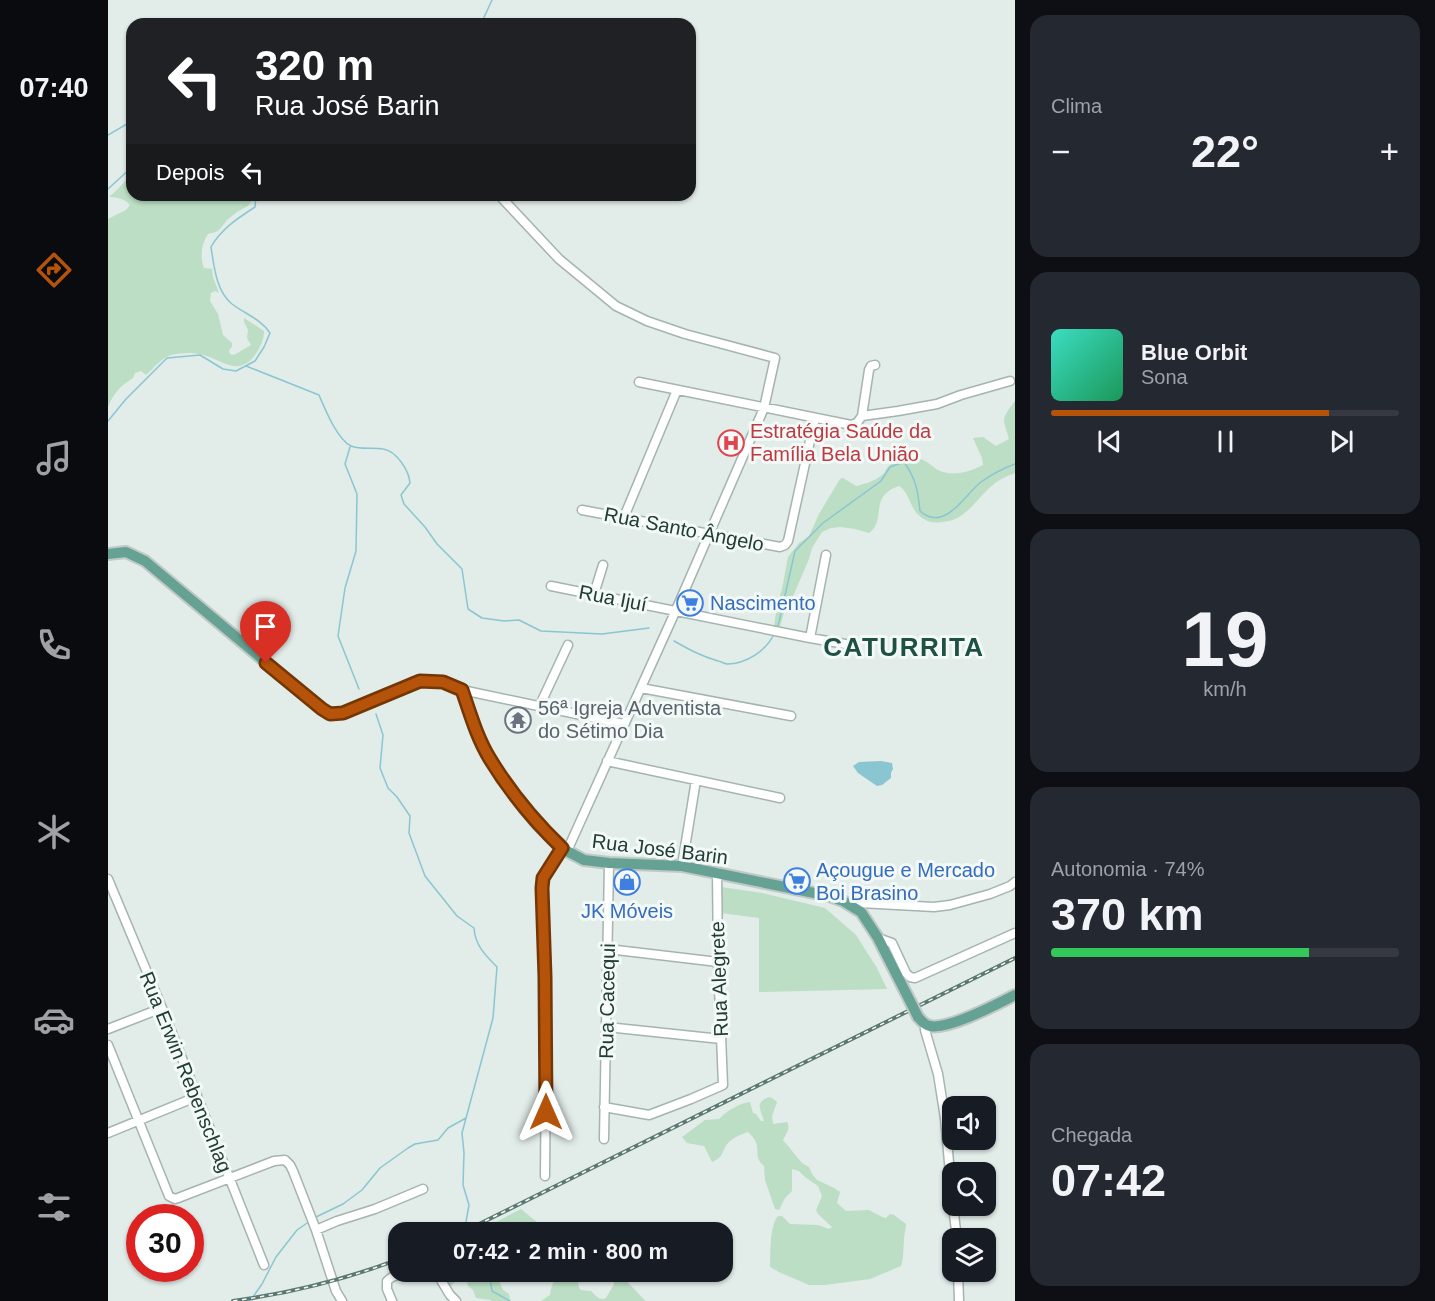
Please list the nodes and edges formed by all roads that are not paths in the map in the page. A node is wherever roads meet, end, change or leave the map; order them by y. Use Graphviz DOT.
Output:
graph roads {
  1 [pos="505,201"];
  2 [pos="875,365"];
  3 [pos="1010,381"];
  4 [pos="639,382"];
  5 [pos="677,390"];
  6 [pos="764,408"];
  7 [pos="862,416"];
  8 [pos="815,418"];
  9 [pos="582,510"];
  10 [pos="624,517"];
  11 [pos="710,533"];
  12 [pos="108,554"];
  13 [pos="826,555"];
  14 [pos="603,565"];
  15 [pos="551,586"];
  16 [pos="594,594"];
  17 [pos="676,610"];
  18 [pos="810,638"];
  19 [pos="568,645"];
  20 [pos="852,645"];
  21 [pos="641,688"];
  22 [pos="462,690"];
  23 [pos="539,707"];
  24 [pos="791,716"];
  25 [pos="624,724"];
  26 [pos="607,762"];
  27 [pos="696,780"];
  28 [pos="780,798"];
  29 [pos="565,850"];
  30 [pos="609,863"];
  31 [pos="682,866"];
  32 [pos="717,872"];
  33 [pos="108,879"];
  34 [pos="1015,882"];
  35 [pos="852,906"];
  36 [pos="1015,933"];
  37 [pos="878,938"];
  38 [pos="608,950"];
  39 [pos="718,962"];
  40 [pos="1015,995"];
  41 [pos="162,1008"];
  42 [pos="921,1021"];
  43 [pos="607,1027"];
  44 [pos="108,1029"];
  45 [pos="721,1039"];
  46 [pos="108,1045"];
  47 [pos="196,1097"];
  48 [pos="604,1107"];
  49 [pos="138,1121"];
  50 [pos="108,1133"];
  51 [pos="604,1139"];
  52 [pos="949,1162"];
  53 [pos="545,1176"];
  54 [pos="229,1179"];
  55 [pos="423,1189"];
  56 [pos="316,1230"];
  57 [pos="264,1265"];
  58 [pos="388,1280"];
  59 [pos="442,1282"];
  60 [pos="958,1282"];
  61 [pos="342,1301"];
  62 [pos="392,1301"];
  63 [pos="456,1301"];
  64 [pos="959,1301"];
  1 -- 6 [label="street"];
  2 -- 7 [label="street"];
  3 -- 7 [label="street"];
  4 -- 5 [label="street"];
  5 -- 6 [label="street"];
  5 -- 10 [label="street"];
  6 -- 8 [label="street"];
  6 -- 11 [label="street"];
  7 -- 8 [label="street"];
  8 -- 11 [label="street, Rua Santo Ângelo"];
  9 -- 10 [label="street, Rua Santo Ângelo"];
  10 -- 11 [label="street, Rua Santo Ângelo"];
  11 -- 17 [label="street"];
  12 -- 22 [label="main road"];
  13 -- 18 [label="street"];
  14 -- 16 [label="street"];
  15 -- 16 [label="street, Rua Ijuí"];
  16 -- 17 [label="street, Rua Ijuí"];
  17 -- 18 [label="street, Rua Ijuí"];
  17 -- 21 [label="street"];
  18 -- 20 [label="street, Rua Ijuí"];
  19 -- 23 [label="street"];
  21 -- 24 [label="street"];
  21 -- 25 [label="street"];
  22 -- 23 [label="street"];
  22 -- 29 [label="main road, Rua José Barin"];
  23 -- 25 [label="street"];
  25 -- 26 [label="street"];
  26 -- 27 [label="street"];
  26 -- 29 [label="street"];
  27 -- 28 [label="street"];
  27 -- 31 [label="street"];
  29 -- 30 [label="main road, Rua José Barin"];
  29 -- 53 [label="street"];
  30 -- 31 [label="main road, Rua José Barin"];
  30 -- 38 [label="street, Rua Cacequi"];
  31 -- 32 [label="main road, Rua José Barin"];
  32 -- 35 [label="main road, Rua José Barin"];
  32 -- 39 [label="street, Rua Alegrete"];
  33 -- 41 [label="street, Rua Erwin Rebenschlag"];
  34 -- 35 [label="street"];
  35 -- 37 [label="main road, Rua José Barin"];
  36 -- 37 [label="street"];
  37 -- 42 [label="main road, Rua José Barin, bridge"];
  38 -- 39 [label="street"];
  38 -- 43 [label="street, Rua Cacequi"];
  39 -- 45 [label="street, Rua Alegrete"];
  40 -- 42 [label="main road"];
  41 -- 44 [label="street"];
  41 -- 47 [label="street, Rua Erwin Rebenschlag"];
  42 -- 52 [label="street"];
  43 -- 45 [label="street"];
  43 -- 48 [label="street, Rua Cacequi"];
  45 -- 48 [label="street, Rua Alegrete"];
  46 -- 49 [label="street"];
  47 -- 49 [label="street"];
  47 -- 54 [label="street, Rua Erwin Rebenschlag"];
  48 -- 51 [label="street, Rua Cacequi"];
  49 -- 50 [label="street"];
  49 -- 54 [label="street"];
  54 -- 56 [label="street"];
  54 -- 57 [label="street, Rua Erwin Rebenschlag"];
  55 -- 56 [label="street"];
  56 -- 61 [label="street"];
  58 -- 62 [label="street"];
  59 -- 63 [label="street"];
  60 -- 64 [label="street"];
}
